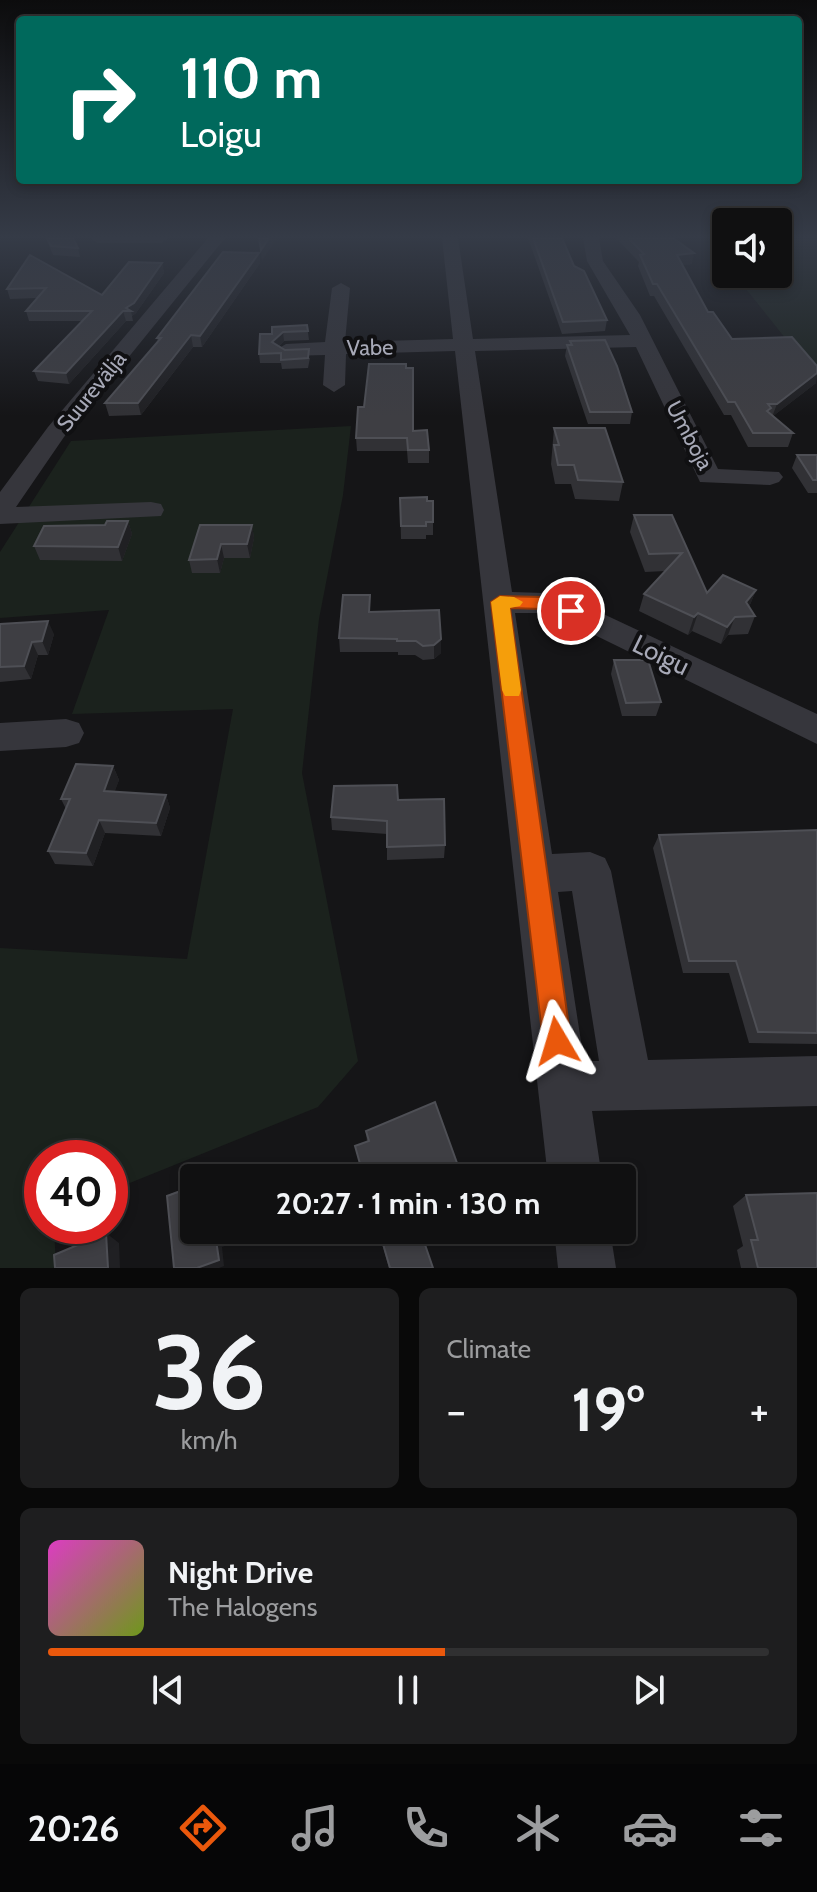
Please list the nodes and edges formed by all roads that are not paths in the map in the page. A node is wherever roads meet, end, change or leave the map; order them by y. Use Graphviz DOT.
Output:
graph roads {
  1 [pos="168,297"];
  2 [pos="340,297"];
  3 [pos="458,297"];
  4 [pos="618,297"];
  5 [pos="641,341"];
  6 [pos="464,344"];
  7 [pos="345,349"];
  8 [pos="286,350"];
  9 [pos="344,388"];
  10 [pos="770,477"];
  11 [pos="151,510"];
  12 [pos="0,513"];
  13 [pos="500,602"];
  14 [pos="817,730"];
  15 [pos="66,733"];
  16 [pos="0,737"];
  17 [pos="536,874"];
  18 [pos="817,1081"];
  19 [pos="628,1084"];
  20 [pos="563,1087"];
  21 [pos="573,1164"];
  22 [pos="584,1244"];
  23 [pos="587,1268"];
  1 -- 12 [label="street, Suurevälja"];
  2 -- 7 [label="street, Vabe"];
  3 -- 6 [label="street"];
  4 -- 5 [label="street, Umboja"];
  5 -- 6 [label="street"];
  5 -- 10 [label="street, Umboja"];
  6 -- 7 [label="street, Vabe"];
  6 -- 13 [label="street"];
  7 -- 8 [label="street"];
  7 -- 9 [label="street"];
  11 -- 12 [label="street"];
  13 -- 14 [label="street, Loigu"];
  13 -- 17 [label="street"];
  15 -- 16 [label="street"];
  17 -- 19 [label="street"];
  17 -- 20 [label="street"];
  18 -- 19 [label="street"];
  19 -- 20 [label="street"];
  20 -- 21 [label="street"];
  22 -- 23 [label="street"];
}
